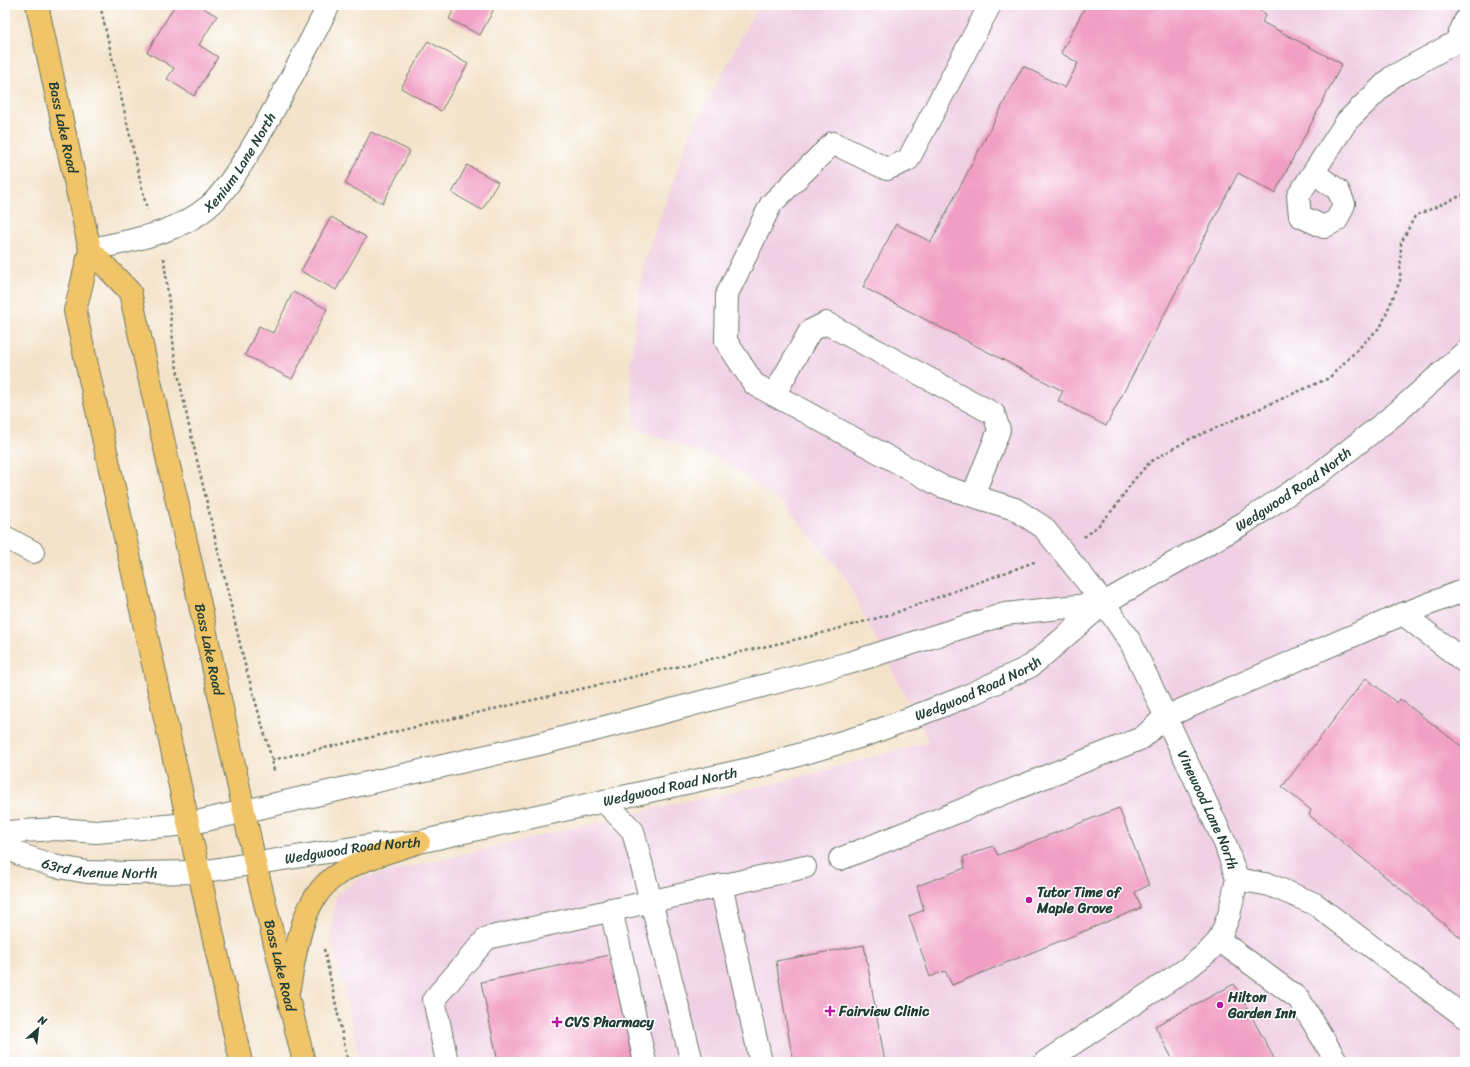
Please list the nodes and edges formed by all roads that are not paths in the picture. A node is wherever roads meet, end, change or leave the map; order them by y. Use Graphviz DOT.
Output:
graph roads {
  1 [pos="37,5"];
  2 [pos="329,5"];
  3 [pos="990,5"];
  4 [pos="1465,21"];
  5 [pos="1314,173"];
  6 [pos="90,250"];
  7 [pos="1465,352"];
  8 [pos="774,395"];
  9 [pos="973,495"];
  10 [pos="5,537"];
  11 [pos="33,552"];
  12 [pos="1465,590"];
  13 [pos="1104,602"];
  14 [pos="1403,614"];
  15 [pos="1465,662"];
  16 [pos="1165,716"];
  17 [pos="604,801"];
  18 [pos="244,812"];
  19 [pos="188,824"];
  20 [pos="5,832"];
  21 [pos="419,842"];
  22 [pos="5,844"];
  23 [pos="840,859"];
  24 [pos="255,863"];
  25 [pos="805,867"];
  26 [pos="200,872"];
  27 [pos="1237,879"];
  28 [pos="721,885"];
  29 [pos="652,900"];
  30 [pos="611,909"];
  31 [pos="1219,940"];
  32 [pos="288,997"];
  33 [pos="1465,1017"];
  34 [pos="241,1062"];
  35 [pos="304,1062"];
  36 [pos="448,1062"];
  37 [pos="645,1062"];
  38 [pos="692,1062"];
  39 [pos="760,1062"];
  40 [pos="1045,1062"];
  41 [pos="1337,1062"];
  1 -- 6 [label="main road, Bass Lake Road"];
  2 -- 6 [label="street, Xenium Lane North"];
  3 -- 8 [label="street, Vinewood Lane North"];
  4 -- 5 [label="street"];
  6 -- 18 [label="main road, Bass Lake Road"];
  6 -- 19 [label="main road, Bass Lake Road"];
  7 -- 13 [label="street, Wedgwood Road North"];
  8 -- 9 [label="street, Vinewood Lane North"];
  8 -- 9 [label="street"];
  9 -- 13 [label="street, Vinewood Lane North"];
  10 -- 11 [label="street"];
  12 -- 14 [label="street"];
  13 -- 16 [label="street, Vinewood Lane North"];
  13 -- 17 [label="street, Wedgwood Road North"];
  13 -- 18 [label="street, Wedgwood Road North"];
  14 -- 15 [label="street"];
  14 -- 16 [label="street"];
  16 -- 23 [label="street"];
  16 -- 27 [label="street, Vinewood Lane North"];
  17 -- 21 [label="street, Wedgwood Road North"];
  17 -- 29 [label="street"];
  18 -- 19 [label="street, Wedgwood Road North"];
  18 -- 24 [label="main road, Bass Lake Road"];
  19 -- 20 [label="street"];
  19 -- 26 [label="main road, Bass Lake Road"];
  21 -- 24 [label="street, Wedgwood Road North"];
  21 -- 32 [label="main road"];
  22 -- 26 [label="street, 63rd Avenue North"];
  24 -- 26 [label="street, Wedgwood Road North"];
  24 -- 32 [label="main road, Bass Lake Road"];
  25 -- 28 [label="street"];
  26 -- 34 [label="main road, Bass Lake Road"];
  27 -- 31 [label="street, Vinewood Lane North"];
  27 -- 33 [label="street"];
  28 -- 29 [label="street"];
  28 -- 39 [label="street"];
  29 -- 30 [label="street"];
  29 -- 38 [label="street"];
  30 -- 36 [label="street"];
  30 -- 37 [label="street"];
  31 -- 40 [label="street, Vinewood Lane North"];
  31 -- 41 [label="street"];
  32 -- 35 [label="main road, Bass Lake Road"];
}
